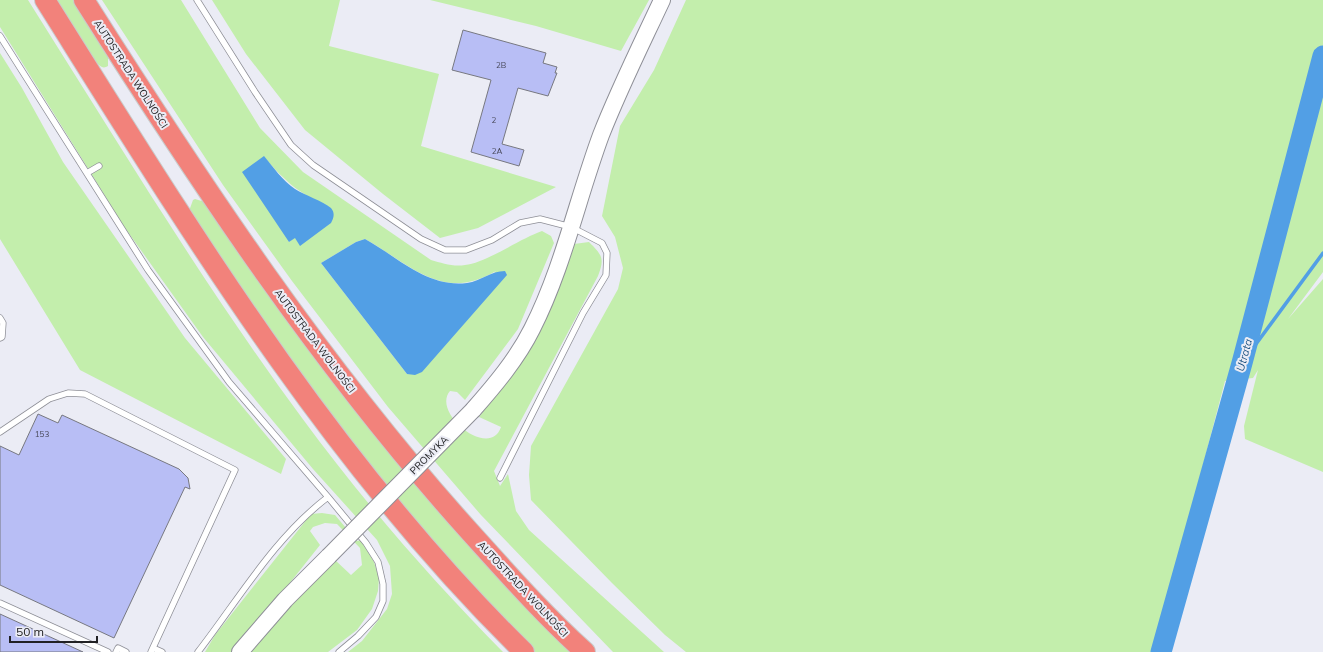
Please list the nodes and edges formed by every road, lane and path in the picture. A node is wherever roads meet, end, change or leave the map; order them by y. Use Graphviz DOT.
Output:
graph roads {
  1 [pos="45,0"];
  2 [pos="84,0"];
  3 [pos="197,0"];
  4 [pos="662,0"];
  5 [pos="0,36"];
  6 [pos="99,166"];
  7 [pos="87,174"];
  8 [pos="571,227"];
  9 [pos="0,318"];
  10 [pos="0,338"];
  11 [pos="0,432"];
  12 [pos="500,478"];
  13 [pos="328,497"];
  14 [pos="0,603"];
  15 [pos="152,650"];
  16 [pos="108,652"];
  17 [pos="116,652"];
  18 [pos="126,652"];
  19 [pos="162,652"];
  20 [pos="198,652"];
  21 [pos="240,652"];
  22 [pos="339,652"];
  23 [pos="524,652"];
  24 [pos="585,652"];
  1 -- 23 [label="highway"];
  2 -- 24 [label="highway, AUTOSTRADA WOLNOŚCI"];
  3 -- 8 [label="lane"];
  4 -- 8 [label="street, PROMYKA"];
  5 -- 7 [label="lane"];
  6 -- 7 [label="lane"];
  7 -- 13 [label="lane"];
  8 -- 12 [label="lane"];
  8 -- 21 [label="street, PROMYKA, bridge"];
  9 -- 10 [label="lane"];
  11 -- 15 [label="lane"];
  13 -- 20 [label="lane"];
  13 -- 22 [label="lane"];
  14 -- 16 [label="lane"];
  15 -- 19 [label="lane"];
  17 -- 18 [label="lane"];
}
